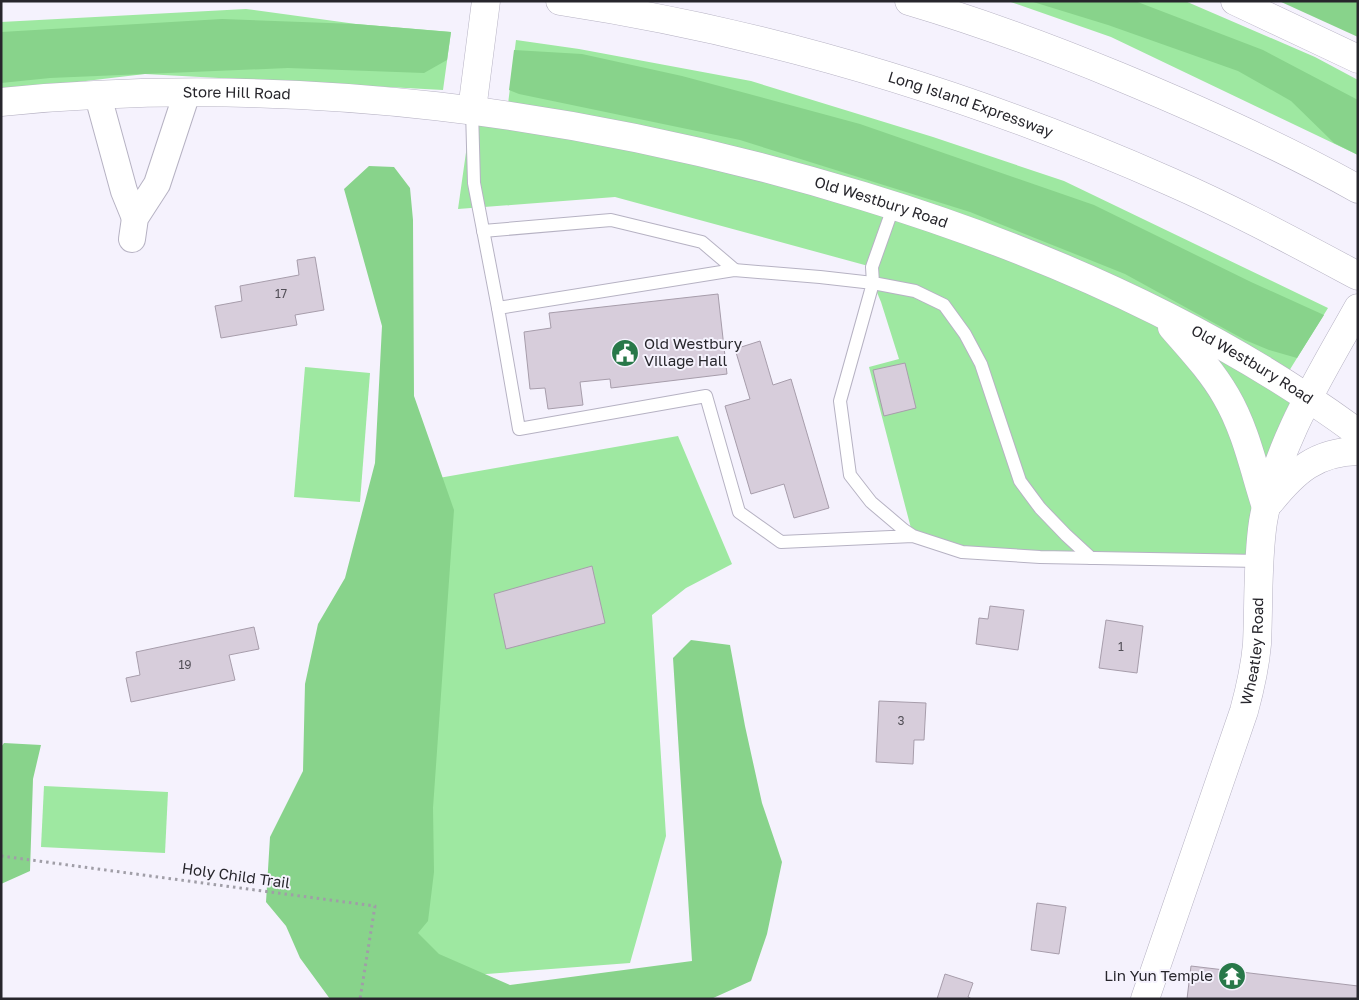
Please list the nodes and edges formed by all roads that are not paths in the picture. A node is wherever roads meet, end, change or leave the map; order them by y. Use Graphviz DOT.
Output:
graph roads {
  1 [pos="486,1"];
  2 [pos="560,1"];
  3 [pos="908,1"];
  4 [pos="1235,1"];
  5 [pos="1358,59"];
  6 [pos="187,93"];
  7 [pos="98,96"];
  8 [pos="1,102"];
  9 [pos="472,110"];
  10 [pos="1358,189"];
  11 [pos="894,205"];
  12 [pos="483,232"];
  13 [pos="734,270"];
  14 [pos="1358,276"];
  15 [pos="873,284"];
  16 [pos="498,308"];
  17 [pos="1358,308"];
  18 [pos="1161,314"];
  19 [pos="1308,398"];
  20 [pos="1358,433"];
  21 [pos="1358,451"];
  22 [pos="1266,507"];
  23 [pos="914,536"];
  24 [pos="1091,558"];
  25 [pos="1260,561"];
  26 [pos="1145,999"];
  1 -- 9 [label="main road"];
  2 -- 14 [label="main road, Long Island Expressway"];
  3 -- 10 [label="main road"];
  4 -- 5 [label="main road"];
  6 -- 7 [label="main road, Store Hill Road"];
  6 -- 7 [label="street"];
  6 -- 9 [label="main road, Store Hill Road"];
  7 -- 8 [label="main road, Store Hill Road"];
  9 -- 11 [label="main road, Old Westbury Road"];
  9 -- 12 [label="lane"];
  11 -- 15 [label="lane"];
  11 -- 18 [label="main road, Old Westbury Road"];
  12 -- 13 [label="lane"];
  12 -- 16 [label="lane"];
  13 -- 15 [label="lane"];
  13 -- 16 [label="lane"];
  15 -- 23 [label="lane"];
  15 -- 24 [label="lane"];
  16 -- 23 [label="lane"];
  17 -- 19 [label="main road, Wheatley Road"];
  18 -- 19 [label="main road, Old Westbury Road"];
  18 -- 22 [label="main road"];
  19 -- 20 [label="main road, Old Westbury Road"];
  19 -- 22 [label="main road, Wheatley Road"];
  21 -- 22 [label="main road"];
  22 -- 25 [label="main road, Wheatley Road"];
  23 -- 24 [label="lane"];
  24 -- 25 [label="lane"];
  25 -- 26 [label="main road, Wheatley Road"];
}
